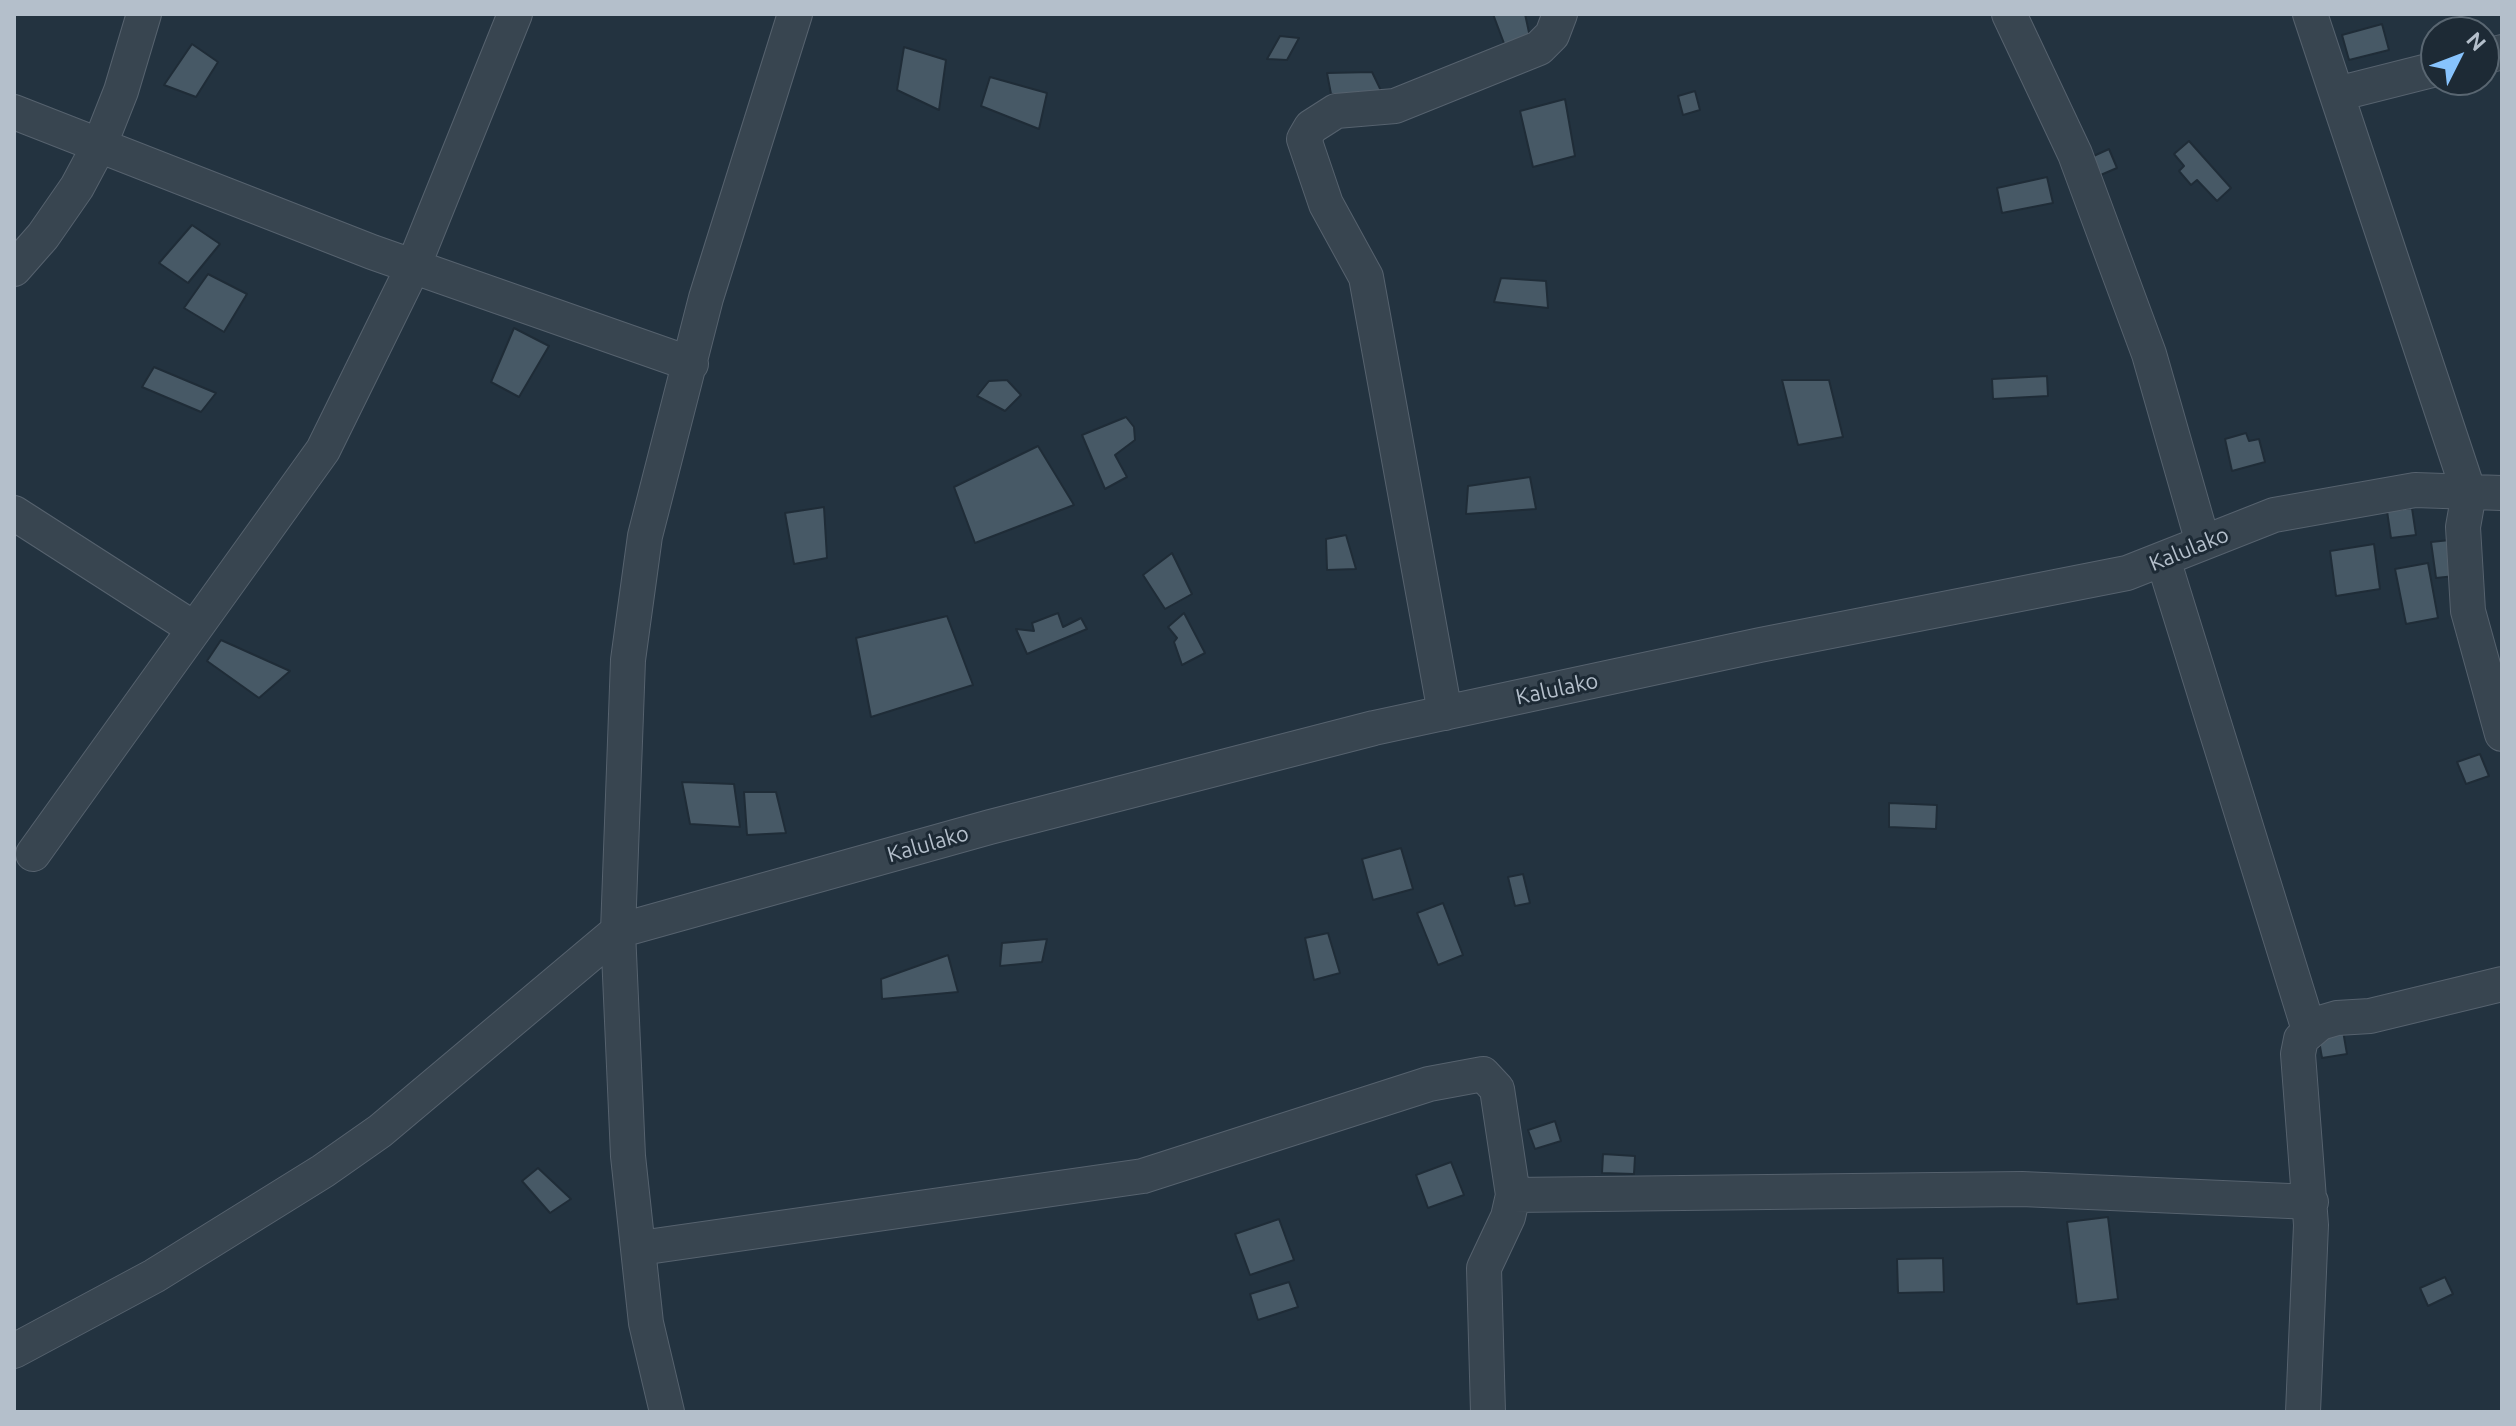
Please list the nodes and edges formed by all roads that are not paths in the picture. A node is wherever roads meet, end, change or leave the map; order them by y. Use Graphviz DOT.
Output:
graph roads {
  1 [pos="144,14"];
  2 [pos="515,14"];
  3 [pos="795,14"];
  4 [pos="1560,14"];
  5 [pos="2009,14"];
  6 [pos="2310,14"];
  7 [pos="2420,73"];
  8 [pos="2337,94"];
  9 [pos="14,112"];
  10 [pos="100,144"];
  11 [pos="413,267"];
  12 [pos="14,269"];
  13 [pos="691,364"];
  14 [pos="2485,493"];
  15 [pos="14,513"];
  16 [pos="2203,543"];
  17 [pos="2163,559"];
  18 [pos="193,628"];
  19 [pos="1445,713"];
  20 [pos="2502,734"];
  21 [pos="33,854"];
  22 [pos="618,931"];
  23 [pos="2502,984"];
  24 [pos="2309,1030"];
  25 [pos="1513,1195"];
  26 [pos="2311,1202"];
  27 [pos="640,1248"];
  28 [pos="14,1351"];
  29 [pos="667,1412"];
  30 [pos="1488,1412"];
  31 [pos="2303,1412"];
  1 -- 10 [label="street"];
  2 -- 11 [label="street"];
  3 -- 13 [label="street"];
  4 -- 19 [label="street"];
  5 -- 16 [label="street"];
  6 -- 8 [label="street"];
  7 -- 8 [label="street"];
  8 -- 14 [label="street"];
  9 -- 10 [label="street"];
  10 -- 11 [label="street"];
  10 -- 12 [label="street"];
  11 -- 13 [label="street"];
  11 -- 18 [label="street"];
  13 -- 22 [label="street"];
  14 -- 16 [label="street, Kalulako"];
  14 -- 20 [label="street"];
  15 -- 18 [label="street"];
  16 -- 17 [label="street, Kalulako"];
  17 -- 19 [label="street, Kalulako"];
  17 -- 24 [label="street"];
  18 -- 21 [label="street"];
  19 -- 22 [label="street, Kalulako"];
  22 -- 27 [label="street"];
  22 -- 28 [label="street"];
  23 -- 24 [label="street"];
  24 -- 26 [label="street"];
  25 -- 26 [label="street"];
  25 -- 27 [label="street"];
  25 -- 30 [label="street"];
  26 -- 31 [label="street"];
  27 -- 29 [label="street"];
}
